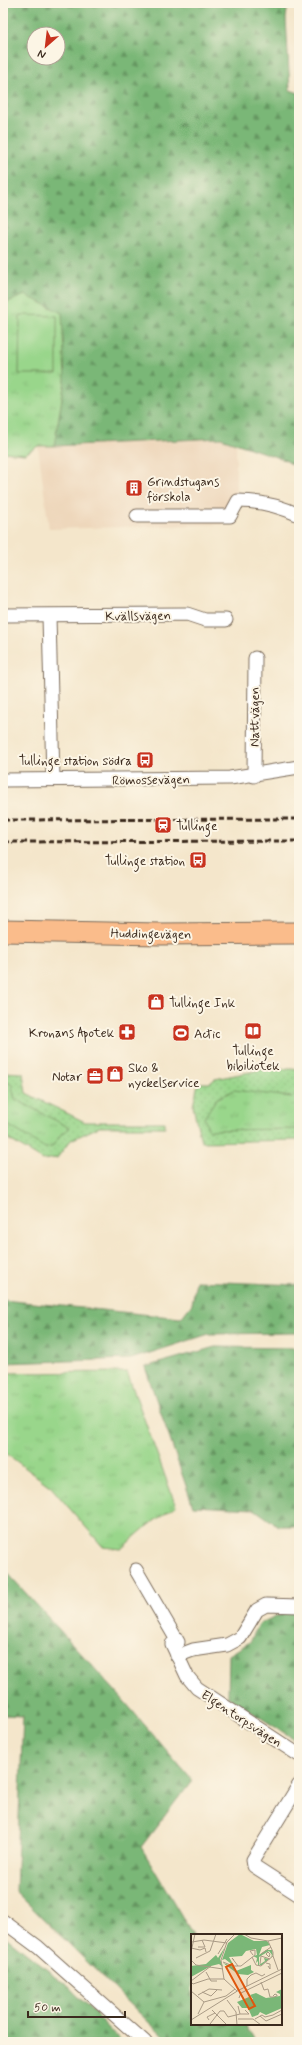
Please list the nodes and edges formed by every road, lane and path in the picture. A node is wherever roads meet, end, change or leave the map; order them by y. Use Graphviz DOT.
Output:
graph roads {
  1 [pos="299,515"];
  2 [pos="138,516"];
  3 [pos="3,615"];
  4 [pos="49,616"];
  5 [pos="226,620"];
  6 [pos="255,658"];
  7 [pos="299,767"];
  8 [pos="254,776"];
  9 [pos="53,779"];
  10 [pos="3,780"];
  11 [pos="3,931"];
  12 [pos="299,933"];
  13 [pos="136,1570"];
  14 [pos="299,1606"];
  15 [pos="177,1656"];
  16 [pos="299,1755"];
  17 [pos="299,1785"];
  18 [pos="299,1895"];
  19 [pos="3,1921"];
  20 [pos="145,2042"];
  1 -- 2 [label="street"];
  3 -- 4 [label="street, Kvällsvägen"];
  4 -- 5 [label="street, Kvällsvägen"];
  4 -- 9 [label="street"];
  6 -- 8 [label="street, Nattvägen"];
  7 -- 8 [label="street, Römossevägen"];
  8 -- 9 [label="street, Römossevägen"];
  9 -- 10 [label="street, Römossevägen"];
  11 -- 12 [label="main road, Huddingevägen"];
  13 -- 15 [label="street, Elgentorpsvägen"];
  14 -- 15 [label="street"];
  15 -- 16 [label="street, Elgentorpsvägen"];
  17 -- 18 [label="street"];
  19 -- 20 [label="street"];
}
